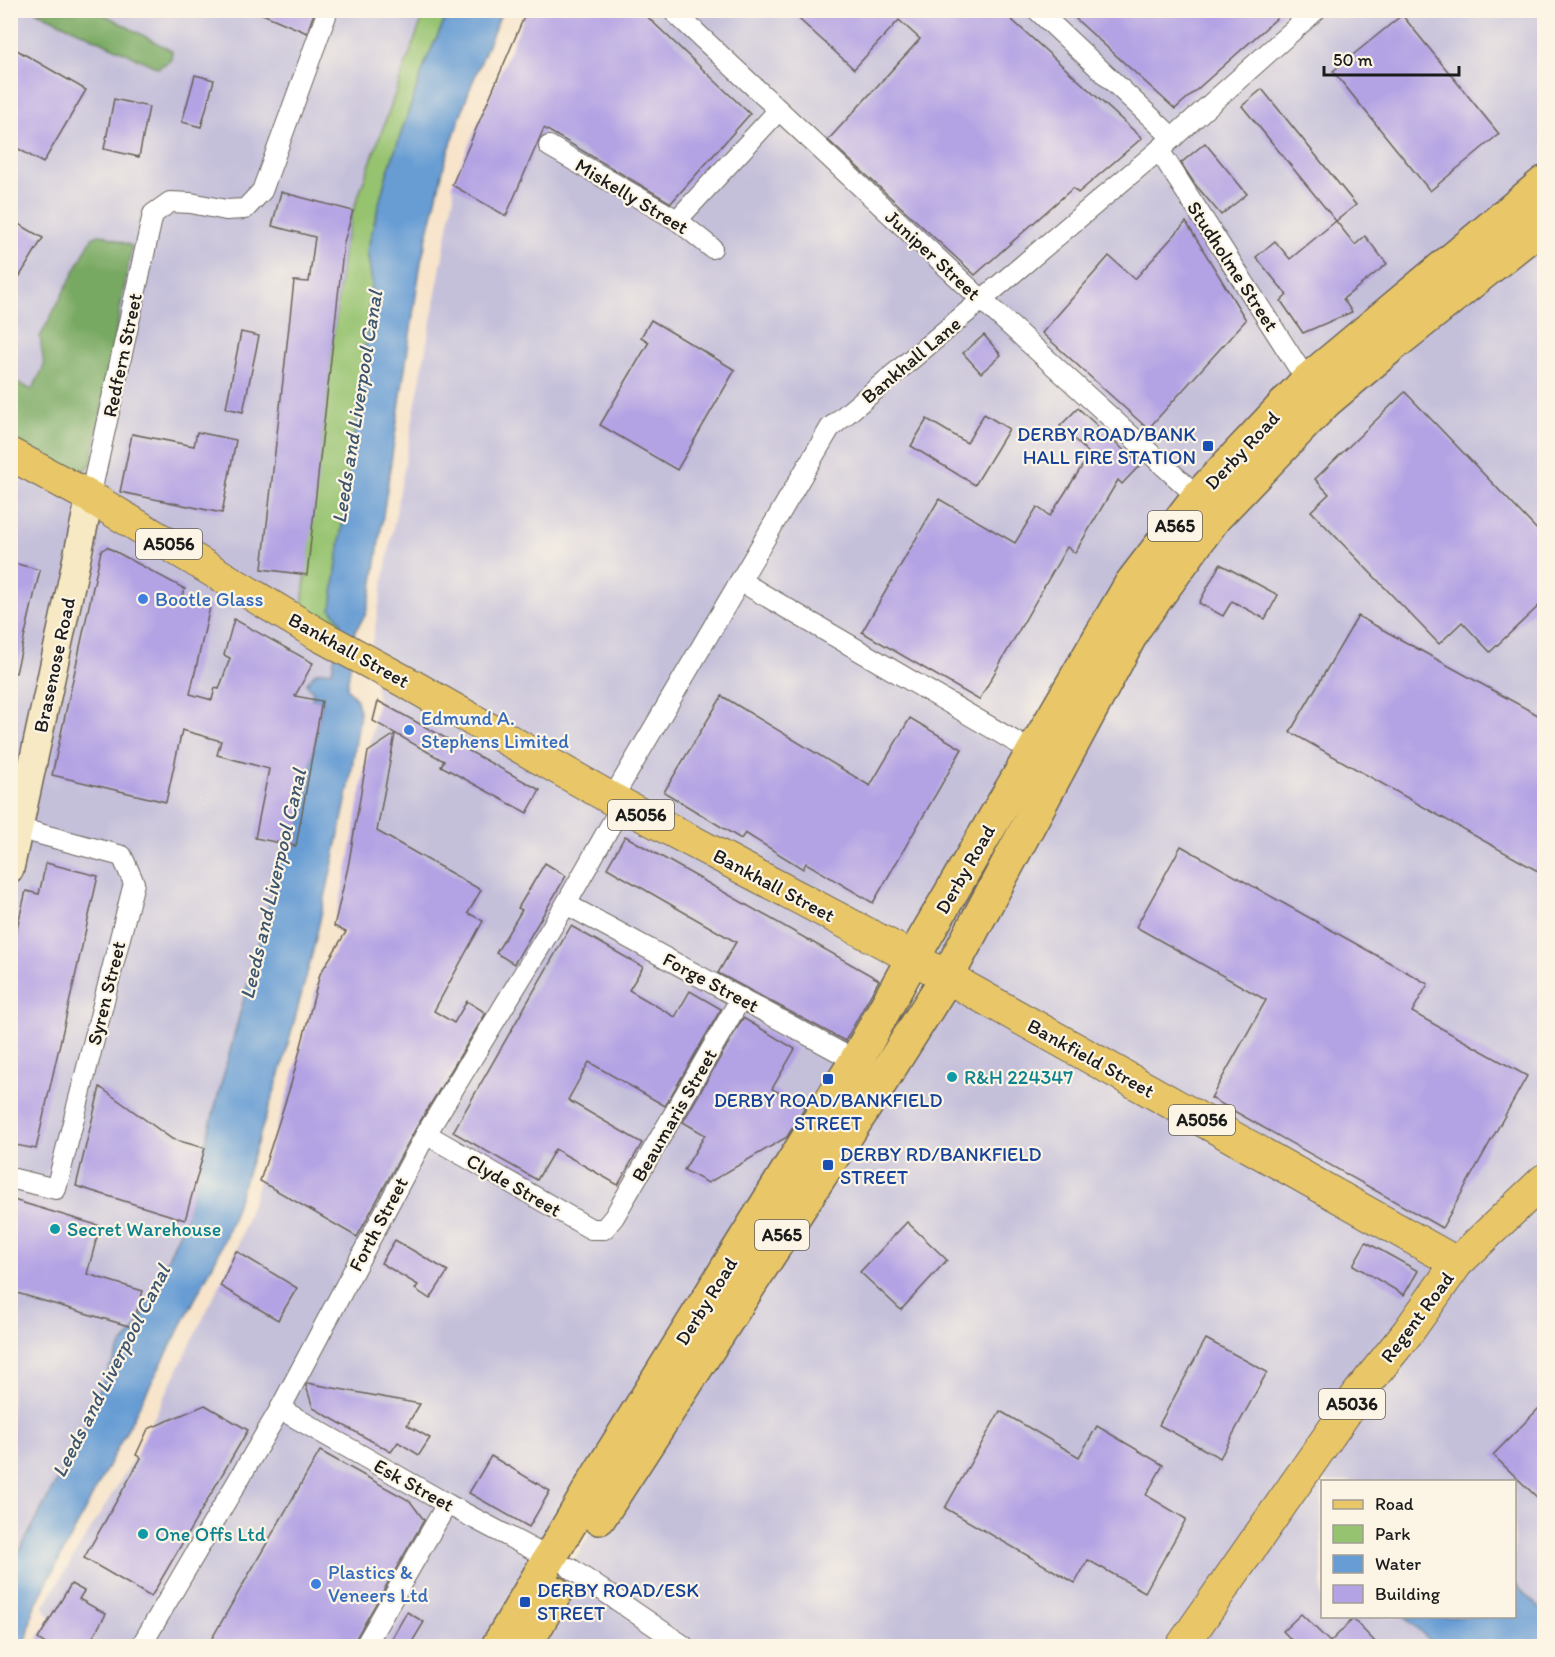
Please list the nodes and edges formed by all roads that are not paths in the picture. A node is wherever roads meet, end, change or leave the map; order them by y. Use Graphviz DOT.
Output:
graph roads {
  1 [pos="328,10"];
  2 [pos="672,10"];
  3 [pos="1037,10"];
  4 [pos="1316,10"];
  5 [pos="778,111"];
  6 [pos="1166,144"];
  7 [pos="549,146"];
  8 [pos="1545,183"];
  9 [pos="678,220"];
  10 [pos="1545,224"];
  11 [pos="712,248"];
  12 [pos="982,300"];
  13 [pos="1307,381"];
  14 [pos="10,454"];
  15 [pos="90,497"];
  16 [pos="1198,497"];
  17 [pos="740,581"];
  18 [pos="1033,752"];
  19 [pos="1041,801"];
  20 [pos="617,802"];
  21 [pos="15,827"];
  22 [pos="10,869"];
  23 [pos="566,904"];
  24 [pos="913,958"];
  25 [pos="946,976"];
  26 [pos="741,998"];
  27 [pos="856,1060"];
  28 [pos="814,1128"];
  29 [pos="426,1134"];
  30 [pos="10,1178"];
  31 [pos="1545,1180"];
  32 [pos="604,1229"];
  33 [pos="1457,1263"];
  34 [pos="280,1409"];
  35 [pos="447,1504"];
  36 [pos="559,1563"];
  37 [pos="141,1647"];
  38 [pos="365,1647"];
  39 [pos="498,1647"];
  40 [pos="525,1647"];
  41 [pos="684,1647"];
  42 [pos="1182,1647"];
  1 -- 15 [label="street, Redfern Street"];
  2 -- 5 [label="street, Juniper Street"];
  3 -- 6 [label="street, Studholme Street"];
  4 -- 6 [label="street, Bankhall Lane"];
  5 -- 9 [label="street"];
  5 -- 12 [label="street, Juniper Street"];
  6 -- 12 [label="street, Bankhall Lane"];
  6 -- 13 [label="street, Studholme Street"];
  7 -- 9 [label="street, Miskelly Street"];
  8 -- 13 [label="highway, Derby Road / A565"];
  9 -- 11 [label="street, Miskelly Street"];
  10 -- 19 [label="highway, Derby Road / A565"];
  12 -- 16 [label="street, Juniper Street"];
  12 -- 17 [label="street, Bankhall Lane"];
  13 -- 16 [label="highway, Derby Road / A565"];
  14 -- 15 [label="main road, Bankhall Street / A5056"];
  15 -- 20 [label="main road, Bankhall Street / A5056"];
  15 -- 21 [label="main road, Brasenose Road"];
  16 -- 18 [label="highway, Derby Road / A565"];
  17 -- 18 [label="street"];
  17 -- 20 [label="street, Bankhall Lane"];
  18 -- 24 [label="highway, Derby Road / A565"];
  19 -- 24 [label="highway"];
  19 -- 25 [label="highway, Derby Road / A565"];
  20 -- 23 [label="street, Forth Street"];
  20 -- 24 [label="main road, Bankhall Street / A5056"];
  21 -- 22 [label="main road, Brasenose Road"];
  21 -- 30 [label="street, Syren Street"];
  23 -- 26 [label="street, Forge Street"];
  23 -- 29 [label="street, Forth Street"];
  24 -- 25 [label="main road, Bankfield Street / A5056"];
  24 -- 27 [label="highway, Derby Road / A565"];
  25 -- 28 [label="highway"];
  25 -- 33 [label="main road, Bankfield Street / A5056"];
  25 -- 36 [label="highway, Derby Road / A565"];
  26 -- 27 [label="street, Forge Street"];
  26 -- 32 [label="street, Beaumaris Street"];
  27 -- 28 [label="highway, Derby Road / A565"];
  28 -- 36 [label="highway, Derby Road / A565"];
  29 -- 32 [label="street, Clyde Street"];
  29 -- 34 [label="street, Forth Street"];
  31 -- 33 [label="main road, Regent Road / A5036"];
  33 -- 42 [label="main road, Regent Road / A5036"];
  34 -- 35 [label="street, Esk Street"];
  34 -- 37 [label="street, Forth Street"];
  35 -- 36 [label="street, Esk Street"];
  35 -- 38 [label="street"];
  36 -- 39 [label="highway, Derby Road / A565"];
  36 -- 40 [label="highway, Derby Road / A565"];
  36 -- 41 [label="street, Esk Street"];
}
